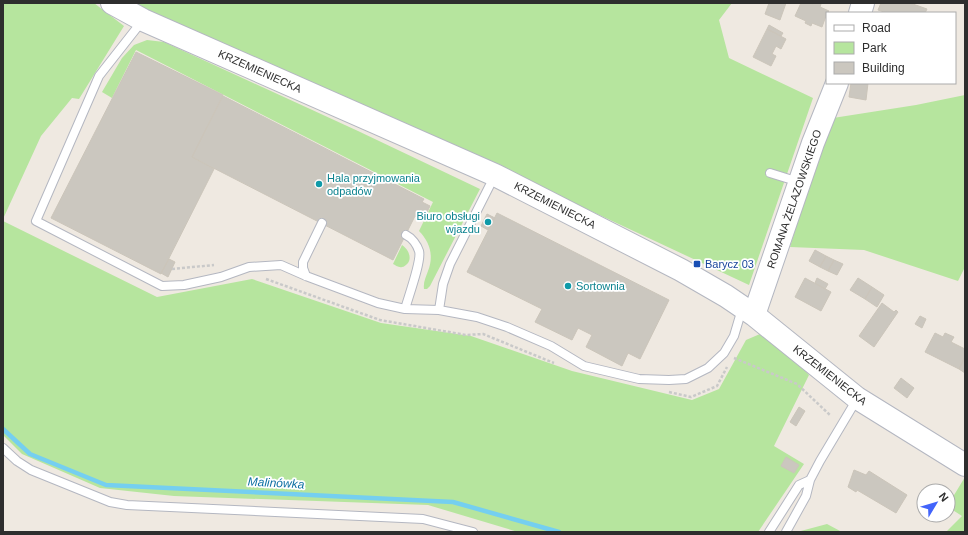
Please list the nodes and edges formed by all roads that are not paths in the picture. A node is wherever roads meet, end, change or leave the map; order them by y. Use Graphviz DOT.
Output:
graph roads {
  1 [pos="112,3"];
  2 [pos="143,20"];
  3 [pos="837,84"];
  4 [pos="770,172"];
  5 [pos="495,175"];
  6 [pos="800,182"];
  7 [pos="322,223"];
  8 [pos="406,235"];
  9 [pos="306,276"];
  10 [pos="405,309"];
  11 [pos="439,310"];
  12 [pos="748,311"];
  13 [pos="857,398"];
  14 [pos="3,448"];
  15 [pos="965,465"];
  16 [pos="810,480"];
  17 [pos="473,532"];
  18 [pos="769,532"];
  19 [pos="786,532"];
  1 -- 2 [label="street, KRZEMIENIECKA"];
  2 -- 5 [label="street, KRZEMIENIECKA"];
  2 -- 9 [label="lane"];
  3 -- 6 [label="street, ROMANA ŻELAZOWSKIEGO"];
  4 -- 6 [label="lane"];
  5 -- 11 [label="lane"];
  5 -- 12 [label="street, KRZEMIENIECKA"];
  6 -- 12 [label="street, ROMANA ŻELAZOWSKIEGO"];
  7 -- 9 [label="lane"];
  8 -- 10 [label="lane"];
  9 -- 10 [label="lane"];
  10 -- 11 [label="lane"];
  11 -- 12 [label="lane"];
  12 -- 13 [label="street, KRZEMIENIECKA"];
  13 -- 15 [label="street, KRZEMIENIECKA"];
  13 -- 16 [label="lane"];
  14 -- 17 [label="lane"];
  16 -- 18 [label="lane"];
  16 -- 19 [label="lane"];
}
